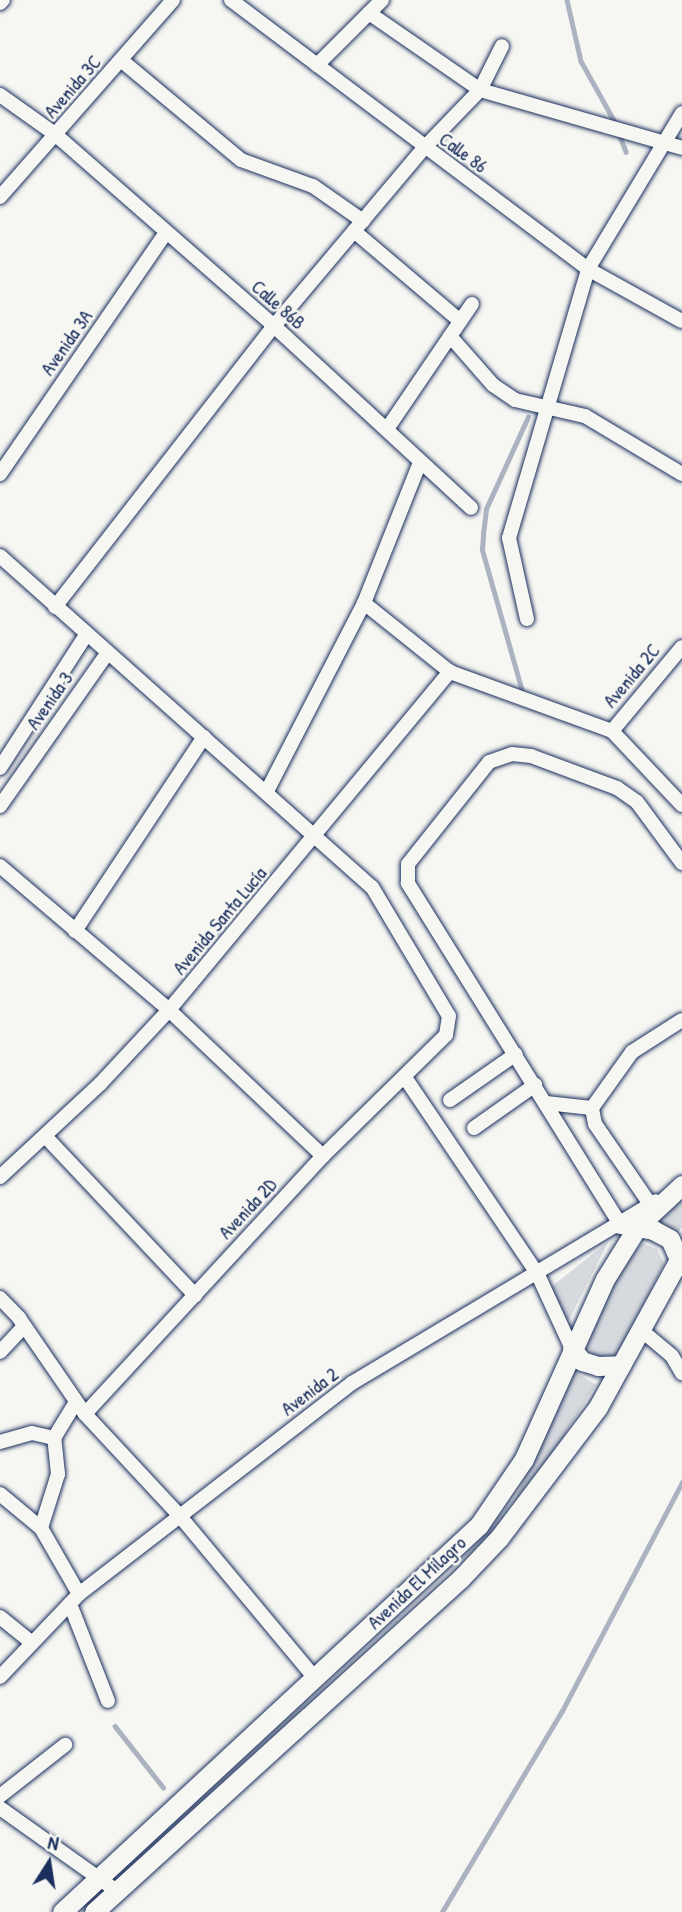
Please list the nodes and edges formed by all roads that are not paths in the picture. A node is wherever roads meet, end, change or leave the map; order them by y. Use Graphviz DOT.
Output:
graph roads {
  1 [pos="173,0"];
  2 [pos="231,0"];
  3 [pos="382,0"];
  4 [pos="369,13"];
  5 [pos="502,46"];
  6 [pos="121,60"];
  7 [pos="317,65"];
  8 [pos="480,90"];
  9 [pos="0,95"];
  10 [pos="682,113"];
  11 [pos="56,135"];
  12 [pos="661,140"];
  13 [pos="424,148"];
  14 [pos="682,148"];
  15 [pos="0,197"];
  16 [pos="358,226"];
  17 [pos="165,234"];
  18 [pos="587,269"];
  19 [pos="472,304"];
  20 [pos="460,321"];
  21 [pos="682,321"];
  22 [pos="274,326"];
  23 [pos="450,336"];
  24 [pos="545,407"];
  25 [pos="387,429"];
  26 [pos="420,462"];
  27 [pos="0,474"];
  28 [pos="682,474"];
  29 [pos="471,508"];
  30 [pos="0,556"];
  31 [pos="364,603"];
  32 [pos="55,607"];
  33 [pos="527,619"];
  34 [pos="86,635"];
  35 [pos="682,647"];
  36 [pos="107,654"];
  37 [pos="450,672"];
  38 [pos="612,731"];
  39 [pos="204,737"];
  40 [pos="11,752"];
  41 [pos="29,765"];
  42 [pos="0,768"];
  43 [pos="267,791"];
  44 [pos="682,805"];
  45 [pos="0,806"];
  46 [pos="319,835"];
  47 [pos="682,863"];
  48 [pos="0,866"];
  49 [pos="75,931"];
  50 [pos="169,1010"];
  51 [pos="682,1020"];
  52 [pos="516,1054"];
  53 [pos="406,1079"];
  54 [pos="535,1085"];
  55 [pos="450,1100"];
  56 [pos="546,1103"];
  57 [pos="592,1108"];
  58 [pos="474,1128"];
  59 [pos="45,1136"];
  60 [pos="323,1156"];
  61 [pos="0,1177"];
  62 [pos="681,1186"];
  63 [pos="650,1204"];
  64 [pos="629,1225"];
  65 [pos="681,1257"];
  66 [pos="538,1275"];
  67 [pos="195,1295"];
  68 [pos="0,1298"];
  69 [pos="24,1326"];
  70 [pos="640,1330"];
  71 [pos="572,1349"];
  72 [pos="0,1352"];
  73 [pos="621,1365"];
  74 [pos="682,1373"];
  75 [pos="80,1408"];
  76 [pos="54,1438"];
  77 [pos="0,1442"];
  78 [pos="0,1494"];
  79 [pos="178,1515"];
  80 [pos="41,1528"];
  81 [pos="75,1599"];
  82 [pos="0,1617"];
  83 [pos="30,1642"];
  84 [pos="0,1677"];
  85 [pos="315,1678"];
  86 [pos="108,1701"];
  87 [pos="65,1745"];
  88 [pos="0,1796"];
  89 [pos="0,1808"];
  90 [pos="99,1877"];
  91 [pos="117,1891"];
  92 [pos="62,1912"];
  93 [pos="94,1912"];
  1 -- 6 [label="street, Avenida 3C"];
  2 -- 7 [label="street, Calle 86"];
  3 -- 4 [label="street"];
  4 -- 7 [label="street"];
  4 -- 8 [label="street"];
  5 -- 8 [label="street"];
  6 -- 11 [label="street, Avenida 3C"];
  6 -- 16 [label="street"];
  7 -- 13 [label="street, Calle 86"];
  8 -- 12 [label="street"];
  8 -- 13 [label="street"];
  9 -- 11 [label="street, Calle 86B"];
  10 -- 12 [label="street"];
  11 -- 15 [label="street, Avenida 3C"];
  11 -- 17 [label="street, Calle 86B"];
  12 -- 14 [label="street"];
  12 -- 18 [label="street"];
  13 -- 16 [label="street"];
  13 -- 18 [label="street, Calle 86"];
  16 -- 20 [label="street"];
  16 -- 22 [label="street"];
  17 -- 22 [label="street, Calle 86B"];
  17 -- 27 [label="street, Avenida 3A"];
  18 -- 21 [label="street, Calle 86"];
  18 -- 24 [label="street"];
  19 -- 20 [label="street"];
  20 -- 23 [label="street"];
  22 -- 25 [label="street, Calle 86B"];
  22 -- 32 [label="street"];
  23 -- 24 [label="street"];
  23 -- 25 [label="street"];
  24 -- 28 [label="street"];
  24 -- 33 [label="street"];
  25 -- 26 [label="street, Calle 86B"];
  26 -- 29 [label="street, Calle 86B"];
  26 -- 31 [label="street"];
  30 -- 32 [label="street"];
  31 -- 37 [label="street"];
  31 -- 43 [label="street"];
  32 -- 34 [label="street"];
  34 -- 36 [label="street"];
  34 -- 40 [label="street, Avenida 3"];
  35 -- 38 [label="street, Avenida 2C"];
  36 -- 39 [label="street"];
  36 -- 41 [label="street, Avenida 3"];
  37 -- 38 [label="street"];
  37 -- 46 [label="street, Avenida Santa Lucía"];
  38 -- 44 [label="street"];
  39 -- 43 [label="street"];
  39 -- 49 [label="street"];
  40 -- 41 [label="street"];
  40 -- 42 [label="street, Avenida 3"];
  41 -- 45 [label="street, Avenida 3"];
  43 -- 46 [label="street"];
  46 -- 50 [label="street, Avenida Santa Lucía"];
  46 -- 53 [label="street, Avenida 2D"];
  47 -- 52 [label="street"];
  48 -- 49 [label="street"];
  49 -- 50 [label="street"];
  50 -- 59 [label="street, Avenida Santa Lucía"];
  50 -- 60 [label="street"];
  51 -- 57 [label="street"];
  52 -- 54 [label="street"];
  52 -- 55 [label="street"];
  53 -- 60 [label="street, Avenida 2D"];
  53 -- 66 [label="street"];
  54 -- 56 [label="street"];
  54 -- 58 [label="street"];
  56 -- 57 [label="street"];
  56 -- 64 [label="street"];
  57 -- 63 [label="street"];
  59 -- 61 [label="street, Avenida Santa Lucía"];
  59 -- 67 [label="street"];
  60 -- 67 [label="street, Avenida 2D"];
  62 -- 63 [label="street, Avenida 2"];
  62 -- 64 [label="main road, Avenida El Milagro"];
  63 -- 64 [label="street, Avenida 2"];
  64 -- 65 [label="main road"];
  64 -- 66 [label="street, Avenida 2"];
  64 -- 71 [label="main road, Avenida El Milagro"];
  65 -- 70 [label="main road, Avenida El Milagro"];
  66 -- 71 [label="street"];
  66 -- 79 [label="street, Avenida 2"];
  67 -- 75 [label="street, Avenida 2D"];
  68 -- 69 [label="street"];
  69 -- 72 [label="street"];
  69 -- 75 [label="street"];
  70 -- 73 [label="main road, Avenida El Milagro"];
  70 -- 74 [label="street"];
  71 -- 73 [label="main road"];
  71 -- 85 [label="main road, Avenida El Milagro"];
  73 -- 91 [label="main road, Avenida El Milagro"];
  75 -- 76 [label="street, Avenida 2D"];
  75 -- 79 [label="street"];
  76 -- 77 [label="street"];
  76 -- 80 [label="street"];
  78 -- 80 [label="street"];
  79 -- 81 [label="street, Avenida 2"];
  79 -- 85 [label="street"];
  80 -- 81 [label="street"];
  81 -- 83 [label="street, Avenida 2"];
  81 -- 86 [label="street"];
  82 -- 83 [label="street"];
  83 -- 84 [label="street, Avenida 2"];
  85 -- 90 [label="main road, Avenida El Milagro"];
  87 -- 88 [label="street"];
  89 -- 90 [label="street"];
  90 -- 91 [label="street"];
  90 -- 92 [label="main road, Avenida El Milagro"];
  91 -- 93 [label="main road, Avenida El Milagro"];
}
